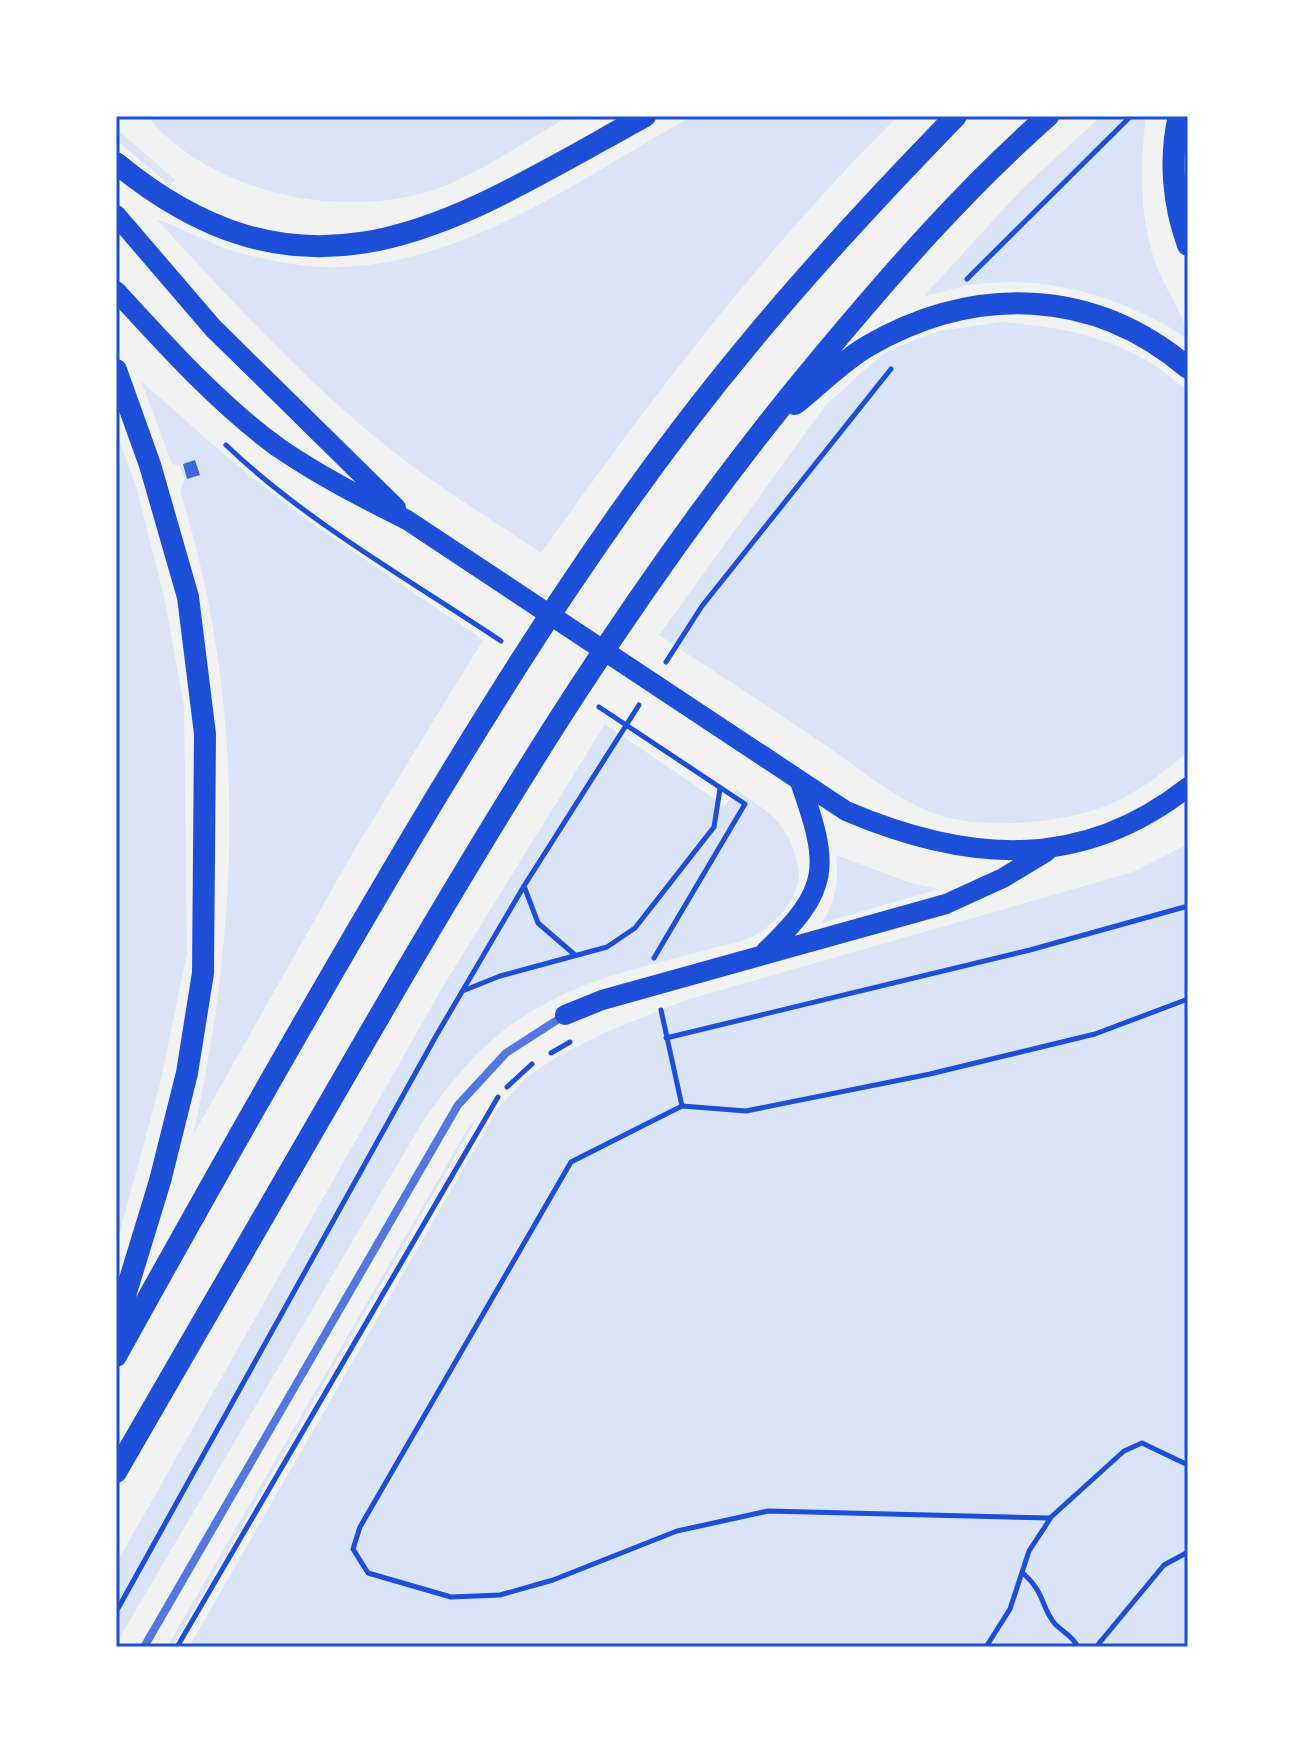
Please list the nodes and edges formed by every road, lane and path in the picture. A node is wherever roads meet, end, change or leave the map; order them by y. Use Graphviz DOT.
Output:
graph roads {
  1 [pos="645,116"];
  2 [pos="956,116"];
  3 [pos="1048,116"];
  4 [pos="1131,116"];
  5 [pos="1179,116"];
  6 [pos="116,163"];
  7 [pos="116,215"];
  8 [pos="1188,245"];
  9 [pos="116,291"];
  10 [pos="937,313"];
  11 [pos="898,360"];
  12 [pos="1188,368"];
  13 [pos="116,370"];
  14 [pos="757,435"];
  15 [pos="407,520"];
  16 [pos="660,673"];
  17 [pos="643,699"];
  18 [pos="800,782"];
  19 [pos="1188,787"];
  20 [pos="1050,850"];
  21 [pos="524,886"];
  22 [pos="1188,906"];
  23 [pos="575,955"];
  24 [pos="762,956"];
  25 [pos="657,986"];
  26 [pos="464,991"];
  27 [pos="1188,999"];
  28 [pos="661,1010"];
  29 [pos="653,1012"];
  30 [pos="565,1015"];
  31 [pos="666,1038"];
  32 [pos="574,1039"];
  33 [pos="547,1055"];
  34 [pos="534,1063"];
  35 [pos="682,1106"];
  36 [pos="116,1325"];
  37 [pos="116,1356"];
  38 [pos="1188,1465"];
  39 [pos="116,1472"];
  40 [pos="1050,1518"];
  41 [pos="1188,1552"];
  42 [pos="1024,1574"];
  43 [pos="116,1612"];
  44 [pos="144,1647"];
  45 [pos="177,1647"];
  46 [pos="986,1647"];
  47 [pos="1078,1647"];
  48 [pos="1096,1647"];
  1 -- 6 [label="highway"];
  2 -- 37 [label="highway"];
  3 -- 14 [label="highway"];
  4 -- 10 [label="path"];
  5 -- 8 [label="highway"];
  7 -- 15 [label="main road"];
  9 -- 15 [label="main road"];
  10 -- 12 [label="highway"];
  10 -- 14 [label="highway"];
  11 -- 16 [label="path"];
  13 -- 36 [label="highway"];
  14 -- 39 [label="highway"];
  15 -- 18 [label="main road"];
  17 -- 21 [label="path"];
  18 -- 20 [label="main road"];
  18 -- 24 [label="main road"];
  19 -- 20 [label="main road"];
  20 -- 24 [label="main road"];
  21 -- 23 [label="path"];
  21 -- 26 [label="path"];
  22 -- 31 [label="path"];
  23 -- 25 [label="path"];
  23 -- 26 [label="path"];
  24 -- 25 [label="main road"];
  25 -- 28 [label="path"];
  25 -- 30 [label="main road"];
  26 -- 43 [label="path"];
  27 -- 35 [label="path"];
  28 -- 29 [label="path"];
  28 -- 31 [label="path"];
  30 -- 44 [label="street"];
  31 -- 35 [label="path"];
  32 -- 33 [label="path"];
  34 -- 45 [label="path"];
  35 -- 40 [label="path"];
  38 -- 40 [label="path"];
  40 -- 42 [label="path"];
  41 -- 48 [label="path"];
  42 -- 46 [label="path"];
  42 -- 47 [label="path"];
}
